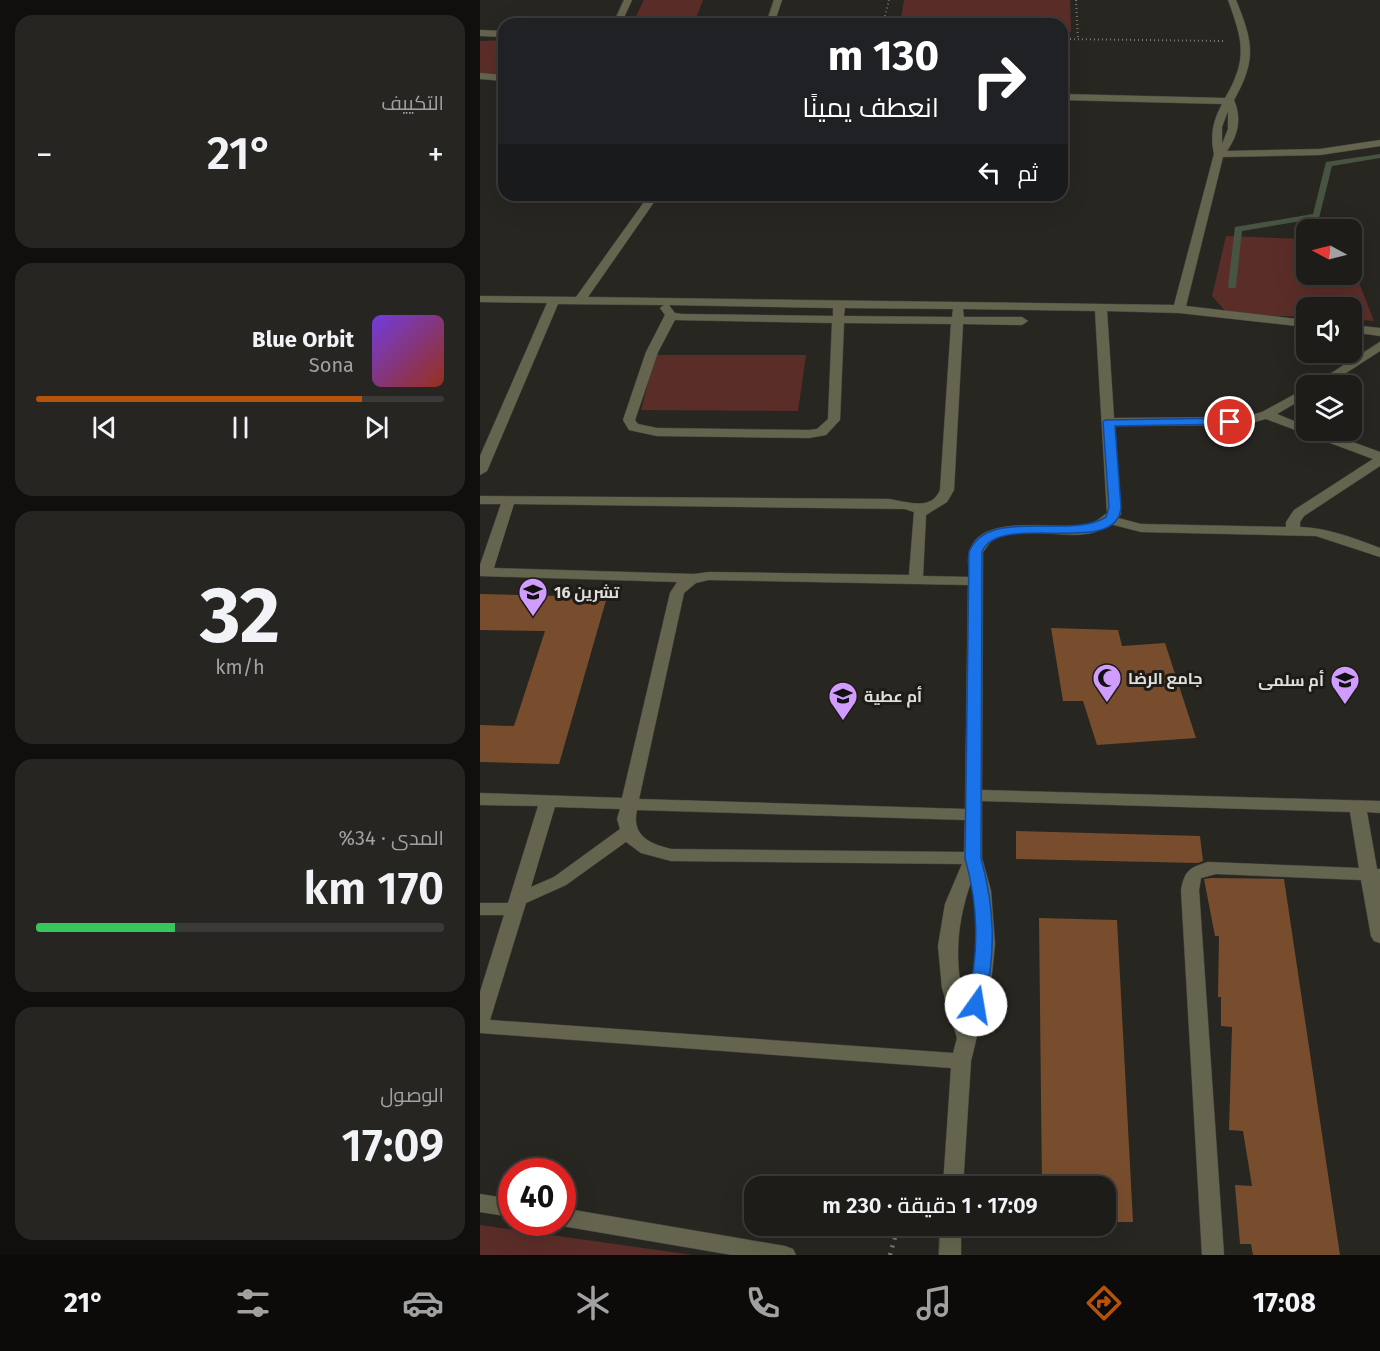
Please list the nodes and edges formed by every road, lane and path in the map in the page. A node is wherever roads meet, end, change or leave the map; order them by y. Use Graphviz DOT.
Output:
graph roads {
  1 [pos="628,0"];
  2 [pos="778,0"];
  3 [pos="889,0"];
  4 [pos="1077,0"];
  5 [pos="1232,0"];
  6 [pos="620,18"];
  7 [pos="772,18"];
  8 [pos="884,18"];
  9 [pos="480,33"];
  10 [pos="498,34"];
  11 [pos="1068,39"];
  12 [pos="1078,39"];
  13 [pos="1245,42"];
  14 [pos="480,76"];
  15 [pos="498,78"];
  16 [pos="1068,97"];
  17 [pos="1230,101"];
  18 [pos="1380,143"];
  19 [pos="1220,154"];
  20 [pos="650,201"];
  21 [pos="480,299"];
  22 [pos="554,300"];
  23 [pos="580,300"];
  24 [pos="839,304"];
  25 [pos="959,306"];
  26 [pos="669,308"];
  27 [pos="1101,308"];
  28 [pos="1179,309"];
  29 [pos="837,319"];
  30 [pos="958,321"];
  31 [pos="1022,321"];
  32 [pos="1296,323"];
  33 [pos="1362,329"];
  34 [pos="1380,332"];
  35 [pos="1380,346"];
  36 [pos="1334,375"];
  37 [pos="1296,398"];
  38 [pos="1267,416"];
  39 [pos="1109,422"];
  40 [pos="1296,426"];
  41 [pos="1335,441"];
  42 [pos="1380,459"];
  43 [pos="480,471"];
  44 [pos="480,500"];
  45 [pos="509,500"];
  46 [pos="922,510"];
  47 [pos="1110,520"];
  48 [pos="1293,530"];
  49 [pos="1380,553"];
  50 [pos="483,572"];
  51 [pos="693,579"];
  52 [pos="916,580"];
  53 [pos="975,581"];
  54 [pos="973,795"];
  55 [pos="480,799"];
  56 [pos="548,802"];
  57 [pos="629,804"];
  58 [pos="1357,806"];
  59 [pos="1380,807"];
  60 [pos="973,815"];
  61 [pos="628,832"];
  62 [pos="973,858"];
  63 [pos="1375,875"];
  64 [pos="516,905"];
  65 [pos="480,909"];
  66 [pos="1380,936"];
  67 [pos="480,1024"];
  68 [pos="966,1036"];
  69 [pos="961,1061"];
  70 [pos="954,1176"];
  71 [pos="480,1203"];
  72 [pos="498,1206"];
  73 [pos="576,1219"];
  74 [pos="895,1236"];
  75 [pos="951,1236"];
  76 [pos="785,1255"];
  77 [pos="890,1255"];
  78 [pos="950,1255"];
  79 [pos="1213,1255"];
  1 -- 6 [label="street"];
  2 -- 7 [label="street"];
  3 -- 8 [label="path"];
  4 -- 12 [label="path"];
  5 -- 13 [label="street"];
  9 -- 10 [label="street"];
  11 -- 12 [label="path"];
  12 -- 13 [label="path"];
  13 -- 17 [label="street"];
  14 -- 15 [label="street"];
  16 -- 17 [label="street"];
  17 -- 19 [label="street"];
  17 -- 19 [label="street"];
  18 -- 19 [label="street"];
  19 -- 28 [label="street"];
  20 -- 23 [label="street"];
  21 -- 22 [label="street"];
  22 -- 23 [label="street"];
  22 -- 43 [label="street"];
  23 -- 26 [label="street"];
  24 -- 25 [label="street"];
  24 -- 26 [label="street"];
  24 -- 29 [label="street"];
  25 -- 27 [label="street"];
  25 -- 30 [label="street"];
  26 -- 29 [label="street"];
  26 -- 29 [label="street"];
  27 -- 28 [label="street"];
  27 -- 39 [label="street"];
  28 -- 32 [label="street"];
  29 -- 30 [label="street"];
  30 -- 31 [label="street"];
  30 -- 46 [label="street"];
  33 -- 34 [label="street"];
  35 -- 36 [label="street"];
  37 -- 38 [label="street"];
  38 -- 39 [label="street"];
  38 -- 40 [label="street"];
  39 -- 47 [label="street"];
  41 -- 42 [label="street"];
  42 -- 48 [label="street"];
  44 -- 45 [label="street"];
  45 -- 46 [label="street"];
  45 -- 50 [label="street"];
  46 -- 52 [label="street"];
  47 -- 48 [label="street"];
  47 -- 53 [label="street"];
  48 -- 49 [label="street"];
  50 -- 51 [label="street"];
  51 -- 52 [label="street"];
  51 -- 57 [label="street"];
  52 -- 53 [label="street"];
  53 -- 54 [label="street"];
  54 -- 58 [label="street"];
  54 -- 60 [label="street"];
  55 -- 56 [label="street"];
  56 -- 57 [label="street"];
  56 -- 64 [label="street"];
  57 -- 60 [label="street"];
  57 -- 61 [label="street"];
  58 -- 59 [label="street"];
  58 -- 63 [label="street"];
  60 -- 62 [label="street"];
  61 -- 62 [label="street"];
  61 -- 64 [label="street"];
  62 -- 68 [label="street"];
  62 -- 68 [label="street"];
  63 -- 66 [label="street"];
  63 -- 79 [label="street"];
  64 -- 65 [label="street"];
  64 -- 67 [label="street"];
  67 -- 69 [label="street"];
  68 -- 69 [label="street"];
  69 -- 70 [label="street"];
  71 -- 72 [label="street"];
  73 -- 76 [label="street"];
  74 -- 77 [label="path"];
  75 -- 78 [label="street"];
}
